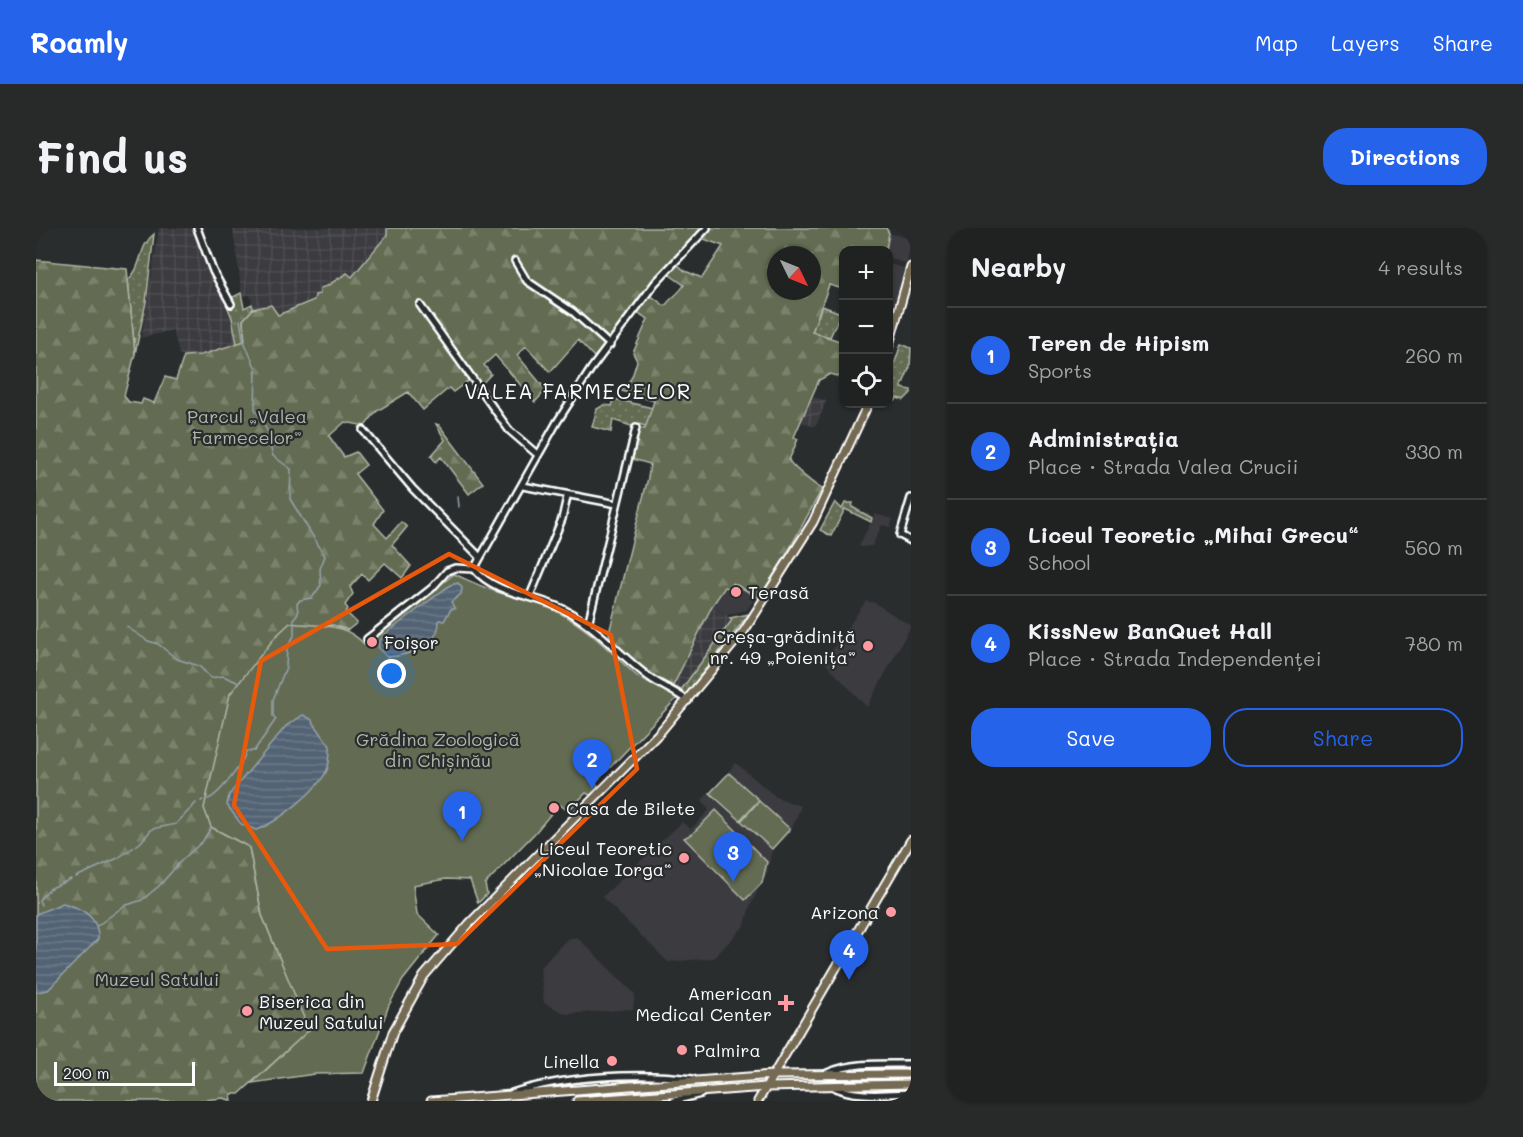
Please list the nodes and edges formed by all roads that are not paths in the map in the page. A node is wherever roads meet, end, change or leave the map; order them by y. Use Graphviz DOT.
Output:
graph roads {
  1 [pos="197,228"];
  2 [pos="707,228"];
  3 [pos="515,261"];
  4 [pos="911,267"];
  5 [pos="231,304"];
  6 [pos="420,305"];
  7 [pos="893,330"];
  8 [pos="610,345"];
  9 [pos="866,408"];
  10 [pos="636,428"];
  11 [pos="363,430"];
  12 [pos="538,455"];
  13 [pos="523,486"];
  14 [pos="567,497"];
  15 [pos="911,498"];
  16 [pos="617,504"];
  17 [pos="911,541"];
  18 [pos="480,557"];
  19 [pos="474,569"];
  20 [pos="530,597"];
  21 [pos="588,624"];
  22 [pos="367,639"];
  23 [pos="688,701"];
  24 [pos="911,840"];
  25 [pos="911,1064"];
  26 [pos="826,1073"];
  27 [pos="911,1074"];
  28 [pos="773,1076"];
  29 [pos="911,1084"];
  30 [pos="831,1085"];
  31 [pos="766,1087"];
  32 [pos="708,1092"];
  33 [pos="911,1093"];
  34 [pos="446,1100"];
  35 [pos="372,1101"];
  36 [pos="431,1101"];
  37 [pos="577,1101"];
  38 [pos="674,1101"];
  39 [pos="758,1101"];
  1 -- 5 [label="street"];
  2 -- 8 [label="street"];
  3 -- 8 [label="street"];
  4 -- 7 [label="main road"];
  6 -- 12 [label="street"];
  8 -- 12 [label="street"];
  9 -- 23 [label="main road"];
  10 -- 16 [label="street"];
  11 -- 18 [label="street"];
  12 -- 13 [label="street"];
  13 -- 14 [label="street"];
  13 -- 18 [label="street"];
  14 -- 16 [label="street"];
  14 -- 20 [label="street"];
  15 -- 17 [label="street"];
  16 -- 21 [label="street"];
  18 -- 19 [label="street"];
  19 -- 20 [label="street"];
  19 -- 22 [label="street"];
  20 -- 21 [label="street"];
  21 -- 23 [label="street"];
  23 -- 35 [label="main road"];
  24 -- 28 [label="main road"];
  25 -- 26 [label="street"];
  26 -- 27 [label="main road"];
  26 -- 28 [label="main road"];
  28 -- 31 [label="main road"];
  28 -- 34 [label="main road"];
  29 -- 30 [label="main road"];
  30 -- 31 [label="main road"];
  30 -- 33 [label="street"];
  31 -- 32 [label="main road"];
  31 -- 39 [label="main road"];
  32 -- 37 [label="main road"];
  32 -- 38 [label="street"];
  34 -- 36 [label="main road"];
}
